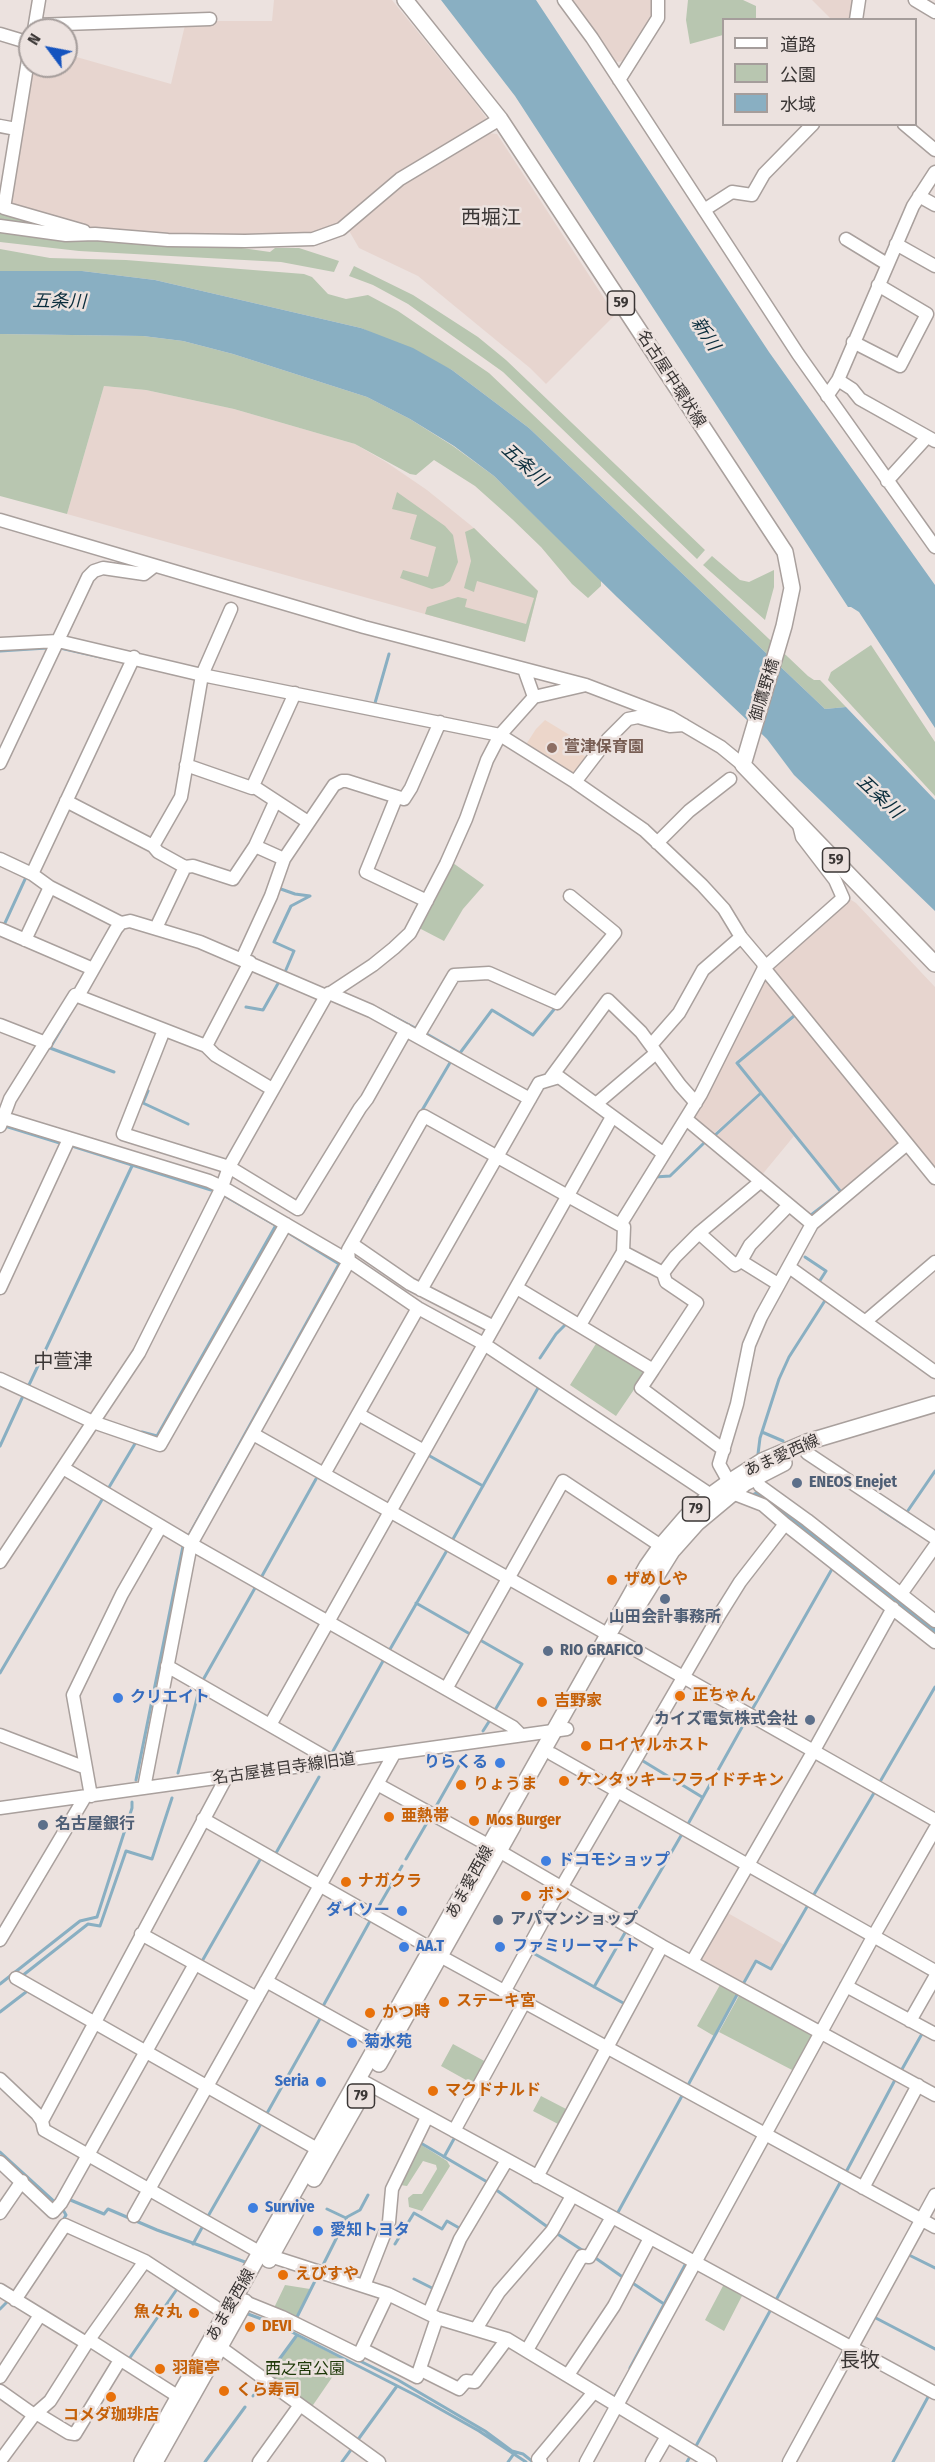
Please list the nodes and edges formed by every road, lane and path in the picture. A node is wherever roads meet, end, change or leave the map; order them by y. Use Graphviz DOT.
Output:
graph roads {
  1 [pos="39,0"];
  2 [pos="405,0"];
  3 [pos="564,0"];
  4 [pos="658,0"];
  5 [pos="859,0"];
  6 [pos="915,0"];
  7 [pos="935,12"];
  8 [pos="36,18"];
  9 [pos="856,18"];
  10 [pos="210,19"];
  11 [pos="78,25"];
  12 [pos="0,34"];
  13 [pos="18,39"];
  14 [pos="25,78"];
  15 [pos="619,80"];
  16 [pos="500,119"];
  17 [pos="0,126"];
  18 [pos="811,126"];
  19 [pos="906,126"];
  20 [pos="16,129"];
  21 [pos="935,150"];
  22 [pos="935,172"];
  23 [pos="919,196"];
  24 [pos="935,205"];
  25 [pos="704,210"];
  26 [pos="0,226"];
  27 [pos="95,234"];
  28 [pos="846,239"];
  29 [pos="896,244"];
  30 [pos="887,264"];
  31 [pos="935,266"];
  32 [pos="878,285"];
  33 [pos="853,342"];
  34 [pos="838,380"];
  35 [pos="827,396"];
  36 [pos="931,439"];
  37 [pos="887,481"];
  38 [pos="0,520"];
  39 [pos="935,547"];
  40 [pos="153,567"];
  41 [pos="231,609"];
  42 [pos="784,626"];
  43 [pos="57,641"];
  44 [pos="0,644"];
  45 [pos="134,657"];
  46 [pos="524,669"];
  47 [pos="202,675"];
  48 [pos="586,685"];
  49 [pos="295,693"];
  50 [pos="534,697"];
  51 [pos="440,722"];
  52 [pos="686,725"];
  53 [pos="500,735"];
  54 [pos="745,760"];
  55 [pos="0,763"];
  56 [pos="186,765"];
  57 [pos="730,779"];
  58 [pos="575,782"];
  59 [pos="253,786"];
  60 [pos="396,798"];
  61 [pos="66,801"];
  62 [pos="275,801"];
  63 [pos="798,821"];
  64 [pos="308,822"];
  65 [pos="657,843"];
  66 [pos="153,846"];
  67 [pos="255,846"];
  68 [pos="0,859"];
  69 [pos="284,859"];
  70 [pos="185,867"];
  71 [pos="32,874"];
  72 [pos="50,887"];
  73 [pos="570,896"];
  74 [pos="427,900"];
  75 [pos="121,923"];
  76 [pos="156,928"];
  77 [pos="0,929"];
  78 [pos="741,937"];
  79 [pos="25,940"];
  80 [pos="246,960"];
  81 [pos="935,964"];
  82 [pos="764,968"];
  83 [pos="93,969"];
  84 [pos="327,994"];
  85 [pos="78,996"];
  86 [pos="0,1025"];
  87 [pos="406,1029"];
  88 [pos="164,1030"];
  89 [pos="418,1036"];
  90 [pos="46,1043"];
  91 [pos="206,1046"];
  92 [pos="653,1049"];
  93 [pos="549,1080"];
  94 [pos="272,1089"];
  95 [pos="5,1097"];
  96 [pos="530,1099"];
  97 [pos="696,1103"];
  98 [pos="596,1104"];
  99 [pos="612,1117"];
  100 [pos="686,1119"];
  101 [pos="1,1120"];
  102 [pos="69,1138"];
  103 [pos="907,1144"];
  104 [pos="664,1154"];
  105 [pos="498,1156"];
  106 [pos="229,1167"];
  107 [pos="935,1178"];
  108 [pos="760,1182"];
  109 [pos="222,1187"];
  110 [pos="568,1195"];
  111 [pos="789,1205"];
  112 [pos="286,1224"];
  113 [pos="812,1224"];
  114 [pos="620,1225"];
  115 [pos="699,1233"];
  116 [pos="352,1244"];
  117 [pos="623,1252"];
  118 [pos="349,1261"];
  119 [pos="741,1261"];
  120 [pos="935,1262"];
  121 [pos="789,1267"];
  122 [pos="663,1273"];
  123 [pos="778,1284"];
  124 [pos="0,1288"];
  125 [pos="517,1288"];
  126 [pos="421,1290"];
  127 [pos="418,1308"];
  128 [pos="866,1321"];
  129 [pos="580,1325"];
  130 [pos="495,1328"];
  131 [pos="484,1344"];
  132 [pos="653,1370"];
  133 [pos="935,1372"];
  134 [pos="0,1379"];
  135 [pos="935,1404"];
  136 [pos="358,1414"];
  137 [pos="935,1414"];
  138 [pos="93,1422"];
  139 [pos="253,1434"];
  140 [pos="724,1450"];
  141 [pos="424,1451"];
  142 [pos="807,1453"];
  143 [pos="63,1468"];
  144 [pos="324,1474"];
  145 [pos="755,1477"];
  146 [pos="730,1487"];
  147 [pos="711,1496"];
  148 [pos="390,1512"];
  149 [pos="785,1524"];
  150 [pos="161,1526"];
  151 [pos="935,1538"];
  152 [pos="191,1544"];
  153 [pos="661,1546"];
  154 [pos="935,1546"];
  155 [pos="0,1562"];
  156 [pos="508,1578"];
  157 [pos="901,1594"];
  158 [pos="893,1608"];
  159 [pos="935,1621"];
  160 [pos="328,1622"];
  161 [pos="613,1638"];
  162 [pos="935,1642"];
  163 [pos="167,1666"];
  164 [pos="683,1677"];
  165 [pos="447,1689"];
  166 [pos="270,1725"];
  167 [pos="561,1730"];
  168 [pos="0,1735"];
  169 [pos="521,1735"];
  170 [pos="813,1752"];
  171 [pos="394,1754"];
  172 [pos="552,1754"];
  173 [pos="334,1762"];
  174 [pos="86,1768"];
  175 [pos="226,1778"];
  176 [pos="377,1784"];
  177 [pos="144,1788"];
  178 [pos="617,1792"];
  179 [pos="88,1796"];
  180 [pos="0,1808"];
  181 [pos="203,1819"];
  182 [pos="935,1820"];
  183 [pos="935,1828"];
  184 [pos="494,1849"];
  185 [pos="748,1866"];
  186 [pos="320,1885"];
  187 [pos="561,1888"];
  188 [pos="141,1934"];
  189 [pos="873,1936"];
  190 [pos="0,1940"];
  191 [pos="662,1946"];
  192 [pos="436,1952"];
  193 [pos="692,1962"];
  194 [pos="195,1964"];
  195 [pos="935,1971"];
  196 [pos="935,1977"];
  197 [pos="16,1978"];
  198 [pos="266,1981"];
  199 [pos="846,1986"];
  200 [pos="504,1992"];
  201 [pos="257,1998"];
  202 [pos="524,2003"];
  203 [pos="910,2021"];
  204 [pos="94,2023"];
  205 [pos="822,2032"];
  206 [pos="935,2034"];
  207 [pos="379,2044"];
  208 [pos="607,2048"];
  209 [pos="147,2052"];
  210 [pos="0,2079"];
  211 [pos="363,2082"];
  212 [pos="207,2085"];
  213 [pos="918,2085"];
  214 [pos="935,2095"];
  215 [pos="427,2117"];
  216 [pos="42,2121"];
  217 [pos="454,2131"];
  218 [pos="765,2134"];
  219 [pos="319,2150"];
  220 [pos="89,2155"];
  221 [pos="507,2160"];
  222 [pos="0,2162"];
  223 [pos="537,2177"];
  224 [pos="22,2181"];
  225 [pos="149,2188"];
  226 [pos="863,2188"];
  227 [pos="935,2195"];
  228 [pos="572,2196"];
  229 [pos="0,2213"];
  230 [pos="134,2216"];
  231 [pos="612,2217"];
  232 [pos="921,2220"];
  233 [pos="935,2227"];
  234 [pos="650,2238"];
  235 [pos="266,2254"];
  236 [pos="145,2261"];
  237 [pos="695,2263"];
  238 [pos="364,2286"];
  239 [pos="0,2290"];
  240 [pos="388,2294"];
  241 [pos="15,2300"];
  242 [pos="245,2302"];
  243 [pos="226,2314"];
  244 [pos="40,2315"];
  245 [pos="433,2315"];
  246 [pos="476,2329"];
  247 [pos="507,2339"];
  248 [pos="88,2340"];
  249 [pos="220,2347"];
  250 [pos="851,2348"];
  251 [pos="362,2349"];
  252 [pos="527,2350"];
  253 [pos="120,2360"];
  254 [pos="421,2370"];
  255 [pos="568,2375"];
  256 [pos="0,2377"];
  257 [pos="0,2391"];
  258 [pos="594,2392"];
  259 [pos="935,2393"];
  260 [pos="179,2397"];
  261 [pos="300,2404"];
  262 [pos="617,2406"];
  263 [pos="35,2414"];
  264 [pos="667,2436"];
  265 [pos="0,2461"];
  266 [pos="142,2462"];
  267 [pos="155,2462"];
  268 [pos="258,2462"];
  269 [pos="379,2462"];
  270 [pos="541,2462"];
  271 [pos="586,2462"];
  272 [pos="652,2462"];
  273 [pos="710,2462"];
  274 [pos="789,2462"];
  1 -- 8 [label="street"];
  2 -- 16 [label="main road, 名古屋中環状線 / 59"];
  3 -- 15 [label="street"];
  4 -- 15 [label="street"];
  5 -- 9 [label="street"];
  6 -- 7 [label="street"];
  10 -- 11 [label="street"];
  12 -- 13 [label="street"];
  14 -- 20 [label="street"];
  15 -- 25 [label="street"];
  16 -- 27 [label="street"];
  16 -- 42 [label="main road, 名古屋中環状線 / 59"];
  17 -- 20 [label="street"];
  18 -- 25 [label="street"];
  19 -- 21 [label="street"];
  20 -- 27 [label="street"];
  22 -- 23 [label="street"];
  23 -- 24 [label="street"];
  23 -- 29 [label="street"];
  25 -- 35 [label="street"];
  26 -- 27 [label="street"];
  28 -- 30 [label="street"];
  29 -- 30 [label="street"];
  29 -- 31 [label="street"];
  30 -- 32 [label="street"];
  32 -- 33 [label="street"];
  32 -- 33 [label="street"];
  33 -- 34 [label="street"];
  34 -- 35 [label="street"];
  34 -- 36 [label="street"];
  35 -- 37 [label="street"];
  36 -- 37 [label="street"];
  37 -- 39 [label="street"];
  38 -- 40 [label="street"];
  40 -- 43 [label="street"];
  40 -- 46 [label="street"];
  41 -- 47 [label="street"];
  42 -- 54 [label="main road, 御鷹野橋 / 59"];
  43 -- 44 [label="street"];
  43 -- 45 [label="street"];
  43 -- 55 [label="street"];
  45 -- 47 [label="street"];
  45 -- 61 [label="street"];
  46 -- 48 [label="street"];
  46 -- 50 [label="street"];
  47 -- 49 [label="street"];
  47 -- 56 [label="street"];
  48 -- 50 [label="street"];
  48 -- 52 [label="street"];
  49 -- 51 [label="street"];
  49 -- 59 [label="street"];
  50 -- 53 [label="street"];
  51 -- 53 [label="street"];
  51 -- 60 [label="street"];
  52 -- 54 [label="street"];
  52 -- 58 [label="street"];
  53 -- 58 [label="street"];
  53 -- 74 [label="street"];
  54 -- 63 [label="main road, 59"];
  56 -- 59 [label="street"];
  56 -- 66 [label="street"];
  57 -- 65 [label="street"];
  58 -- 65 [label="street"];
  59 -- 62 [label="street"];
  60 -- 64 [label="street"];
  60 -- 74 [label="street"];
  61 -- 66 [label="street"];
  61 -- 71 [label="street"];
  62 -- 64 [label="street"];
  62 -- 67 [label="street"];
  63 -- 81 [label="main road, 59"];
  63 -- 82 [label="street"];
  64 -- 69 [label="street"];
  65 -- 78 [label="street"];
  66 -- 70 [label="street"];
  67 -- 69 [label="street"];
  67 -- 70 [label="street"];
  68 -- 71 [label="street"];
  69 -- 80 [label="street"];
  70 -- 76 [label="street"];
  71 -- 72 [label="street"];
  72 -- 75 [label="street"];
  72 -- 79 [label="street"];
  73 -- 89 [label="street"];
  74 -- 84 [label="street"];
  75 -- 76 [label="street"];
  75 -- 83 [label="street"];
  76 -- 80 [label="street"];
  77 -- 79 [label="street"];
  78 -- 82 [label="street"];
  78 -- 92 [label="street"];
  79 -- 83 [label="street"];
  80 -- 84 [label="street"];
  80 -- 91 [label="street"];
  82 -- 97 [label="street"];
  82 -- 103 [label="street"];
  83 -- 85 [label="street"];
  84 -- 87 [label="street"];
  84 -- 94 [label="street"];
  85 -- 88 [label="street"];
  85 -- 90 [label="street"];
  86 -- 90 [label="street"];
  87 -- 89 [label="street"];
  87 -- 106 [label="street"];
  88 -- 91 [label="street"];
  88 -- 106 [label="street"];
  89 -- 96 [label="street"];
  90 -- 95 [label="street"];
  91 -- 94 [label="street"];
  92 -- 93 [label="street"];
  92 -- 97 [label="street"];
  92 -- 98 [label="street"];
  93 -- 96 [label="street"];
  93 -- 98 [label="street"];
  94 -- 106 [label="street"];
  95 -- 101 [label="street"];
  96 -- 105 [label="street"];
  97 -- 100 [label="street"];
  98 -- 99 [label="street"];
  99 -- 104 [label="street"];
  99 -- 110 [label="street"];
  100 -- 104 [label="street"];
  100 -- 108 [label="street"];
  101 -- 102 [label="street"];
  102 -- 109 [label="street"];
  102 -- 124 [label="street"];
  103 -- 107 [label="street"];
  103 -- 113 [label="street"];
  104 -- 114 [label="street"];
  105 -- 110 [label="street"];
  105 -- 116 [label="street"];
  105 -- 126 [label="street"];
  106 -- 109 [label="street"];
  108 -- 111 [label="street"];
  108 -- 115 [label="street"];
  109 -- 112 [label="street"];
  109 -- 138 [label="street"];
  110 -- 114 [label="street"];
  110 -- 125 [label="street"];
  111 -- 113 [label="street"];
  111 -- 119 [label="street"];
  112 -- 118 [label="street"];
  112 -- 138 [label="street"];
  113 -- 121 [label="street"];
  114 -- 117 [label="street"];
  115 -- 119 [label="street"];
  115 -- 122 [label="street"];
  116 -- 118 [label="street"];
  116 -- 126 [label="street"];
  117 -- 122 [label="street"];
  117 -- 129 [label="street"];
  118 -- 127 [label="street"];
  118 -- 139 [label="street"];
  119 -- 123 [label="street"];
  120 -- 128 [label="street"];
  121 -- 123 [label="street"];
  121 -- 128 [label="street"];
  122 -- 132 [label="street"];
  123 -- 140 [label="street"];
  125 -- 129 [label="street"];
  125 -- 130 [label="street"];
  126 -- 130 [label="street"];
  127 -- 131 [label="street"];
  127 -- 136 [label="street"];
  128 -- 133 [label="street"];
  129 -- 132 [label="street"];
  130 -- 131 [label="street"];
  131 -- 141 [label="street"];
  131 -- 147 [label="street"];
  132 -- 140 [label="street"];
  134 -- 138 [label="street"];
  135 -- 146 [label="main road, あま愛西線 / 79"];
  136 -- 141 [label="street"];
  136 -- 144 [label="street"];
  137 -- 142 [label="main road, あま愛西線 / 79"];
  138 -- 143 [label="street"];
  139 -- 144 [label="street"];
  139 -- 152 [label="street"];
  140 -- 146 [label="street"];
  141 -- 148 [label="street"];
  142 -- 145 [label="main road, あま愛西線 / 79"];
  142 -- 151 [label="street"];
  143 -- 150 [label="street"];
  143 -- 155 [label="street"];
  144 -- 148 [label="street"];
  145 -- 146 [label="main road, あま愛西線 / 79"];
  145 -- 157 [label="street"];
  146 -- 147 [label="main road, あま愛西線 / 79"];
  146 -- 149 [label="street"];
  146 -- 161 [label="main road, あま愛西線 / 79"];
  147 -- 153 [label="main road, あま愛西線 / 79"];
  148 -- 156 [label="street"];
  148 -- 160 [label="street"];
  149 -- 158 [label="street"];
  149 -- 164 [label="street"];
  150 -- 152 [label="street"];
  150 -- 174 [label="street"];
  152 -- 160 [label="street"];
  152 -- 163 [label="street"];
  153 -- 156 [label="street"];
  153 -- 161 [label="main road, あま愛西線 / 79"];
  154 -- 157 [label="street"];
  156 -- 161 [label="street"];
  156 -- 165 [label="street"];
  157 -- 159 [label="street"];
  158 -- 162 [label="street"];
  158 -- 170 [label="street"];
  160 -- 165 [label="street"];
  160 -- 166 [label="street"];
  161 -- 164 [label="street"];
  161 -- 167 [label="main road, あま愛西線 / 79"];
  163 -- 166 [label="street"];
  163 -- 177 [label="street"];
  164 -- 170 [label="street"];
  164 -- 178 [label="street"];
  165 -- 169 [label="street"];
  166 -- 173 [label="street"];
  167 -- 169 [label="street, 名古屋甚目寺線旧道"];
  167 -- 172 [label="main road, あま愛西線 / 79"];
  167 -- 184 [label="main road, あま愛西線 / 79"];
  168 -- 174 [label="street"];
  169 -- 171 [label="street, 名古屋甚目寺線旧道"];
  170 -- 182 [label="street"];
  170 -- 185 [label="street"];
  171 -- 173 [label="street, 名古屋甚目寺線旧道"];
  171 -- 176 [label="street"];
  172 -- 178 [label="street"];
  172 -- 184 [label="main road, あま愛西線 / 79"];
  173 -- 175 [label="street, 名古屋甚目寺線旧道"];
  174 -- 179 [label="street"];
  175 -- 177 [label="street, 名古屋甚目寺線旧道"];
  175 -- 181 [label="street"];
  176 -- 184 [label="street"];
  176 -- 186 [label="street"];
  177 -- 179 [label="street, 名古屋甚目寺線旧道"];
  178 -- 185 [label="street"];
  178 -- 187 [label="street"];
  179 -- 180 [label="street, 名古屋甚目寺線旧道"];
  179 -- 190 [label="street"];
  181 -- 186 [label="street"];
  181 -- 188 [label="street"];
  183 -- 189 [label="street"];
  184 -- 187 [label="street"];
  184 -- 192 [label="main road, あま愛西線 / 79"];
  185 -- 189 [label="street"];
  185 -- 193 [label="street"];
  186 -- 192 [label="street"];
  186 -- 198 [label="street"];
  187 -- 191 [label="street"];
  187 -- 200 [label="street"];
  188 -- 194 [label="street"];
  188 -- 204 [label="street"];
  189 -- 195 [label="street"];
  189 -- 199 [label="street"];
  191 -- 193 [label="street"];
  191 -- 208 [label="street"];
  192 -- 200 [label="street"];
  192 -- 207 [label="main road, あま愛西線 / 79"];
  192 -- 211 [label="main road, あま愛西線 / 79"];
  193 -- 205 [label="street"];
  194 -- 201 [label="street"];
  194 -- 209 [label="street"];
  196 -- 203 [label="street"];
  197 -- 204 [label="street"];
  198 -- 201 [label="street"];
  198 -- 207 [label="street"];
  199 -- 203 [label="street"];
  199 -- 205 [label="street"];
  200 -- 202 [label="street"];
  201 -- 212 [label="street"];
  202 -- 208 [label="street"];
  202 -- 217 [label="street"];
  203 -- 206 [label="street"];
  204 -- 209 [label="street"];
  204 -- 216 [label="street"];
  205 -- 213 [label="street"];
  205 -- 218 [label="street"];
  207 -- 211 [label="main road, あま愛西線 / 79"];
  208 -- 218 [label="street"];
  208 -- 223 [label="street"];
  209 -- 212 [label="street"];
  209 -- 220 [label="street"];
  210 -- 216 [label="street"];
  211 -- 215 [label="street"];
  211 -- 219 [label="main road, あま愛西線 / 79"];
  211 -- 235 [label="main road, あま愛西線 / 79"];
  212 -- 219 [label="street"];
  212 -- 225 [label="street"];
  213 -- 214 [label="street"];
  213 -- 226 [label="street"];
  215 -- 217 [label="street"];
  215 -- 238 [label="street"];
  216 -- 220 [label="street"];
  217 -- 221 [label="street"];
  218 -- 226 [label="street"];
  218 -- 237 [label="street"];
  219 -- 235 [label="main road, あま愛西線 / 79"];
  220 -- 224 [label="street"];
  220 -- 225 [label="street"];
  221 -- 223 [label="street"];
  221 -- 245 [label="street"];
  222 -- 224 [label="street"];
  223 -- 228 [label="street"];
  224 -- 229 [label="street"];
  225 -- 230 [label="street"];
  225 -- 235 [label="street"];
  226 -- 232 [label="street"];
  227 -- 232 [label="street"];
  228 -- 231 [label="street"];
  228 -- 246 [label="street"];
  231 -- 234 [label="street"];
  231 -- 252 [label="street"];
  232 -- 233 [label="street"];
  232 -- 250 [label="street"];
  234 -- 237 [label="street"];
  234 -- 255 [label="street"];
  235 -- 238 [label="street"];
  235 -- 242 [label="main road, あま愛西線 / 79"];
  235 -- 243 [label="main road, あま愛西線 / 79"];
  236 -- 241 [label="street"];
  236 -- 243 [label="street"];
  236 -- 248 [label="street"];
  237 -- 250 [label="street"];
  237 -- 262 [label="street"];
  238 -- 240 [label="street"];
  239 -- 241 [label="street"];
  240 -- 245 [label="street"];
  240 -- 251 [label="street"];
  241 -- 244 [label="street"];
  242 -- 249 [label="main road, あま愛西線 / 79"];
  242 -- 251 [label="street"];
  243 -- 260 [label="main road, あま愛西線 / 79"];
  244 -- 248 [label="street"];
  244 -- 256 [label="street"];
  245 -- 246 [label="street"];
  245 -- 254 [label="street"];
  246 -- 247 [label="street"];
  247 -- 252 [label="street"];
  247 -- 254 [label="street"];
  248 -- 253 [label="street"];
  248 -- 263 [label="street"];
  249 -- 261 [label="street"];
  249 -- 267 [label="main road, あま愛西線 / 79"];
  250 -- 259 [label="street"];
  250 -- 274 [label="street"];
  251 -- 254 [label="street"];
  252 -- 255 [label="street"];
  253 -- 260 [label="street"];
  253 -- 263 [label="street"];
  255 -- 258 [label="street"];
  257 -- 263 [label="street"];
  258 -- 262 [label="street"];
  258 -- 270 [label="street"];
  260 -- 266 [label="main road, あま愛西線 / 79"];
  261 -- 268 [label="street"];
  261 -- 269 [label="street"];
  262 -- 264 [label="street"];
  262 -- 271 [label="street"];
  263 -- 265 [label="street"];
  264 -- 272 [label="street"];
  264 -- 273 [label="street"];
}
